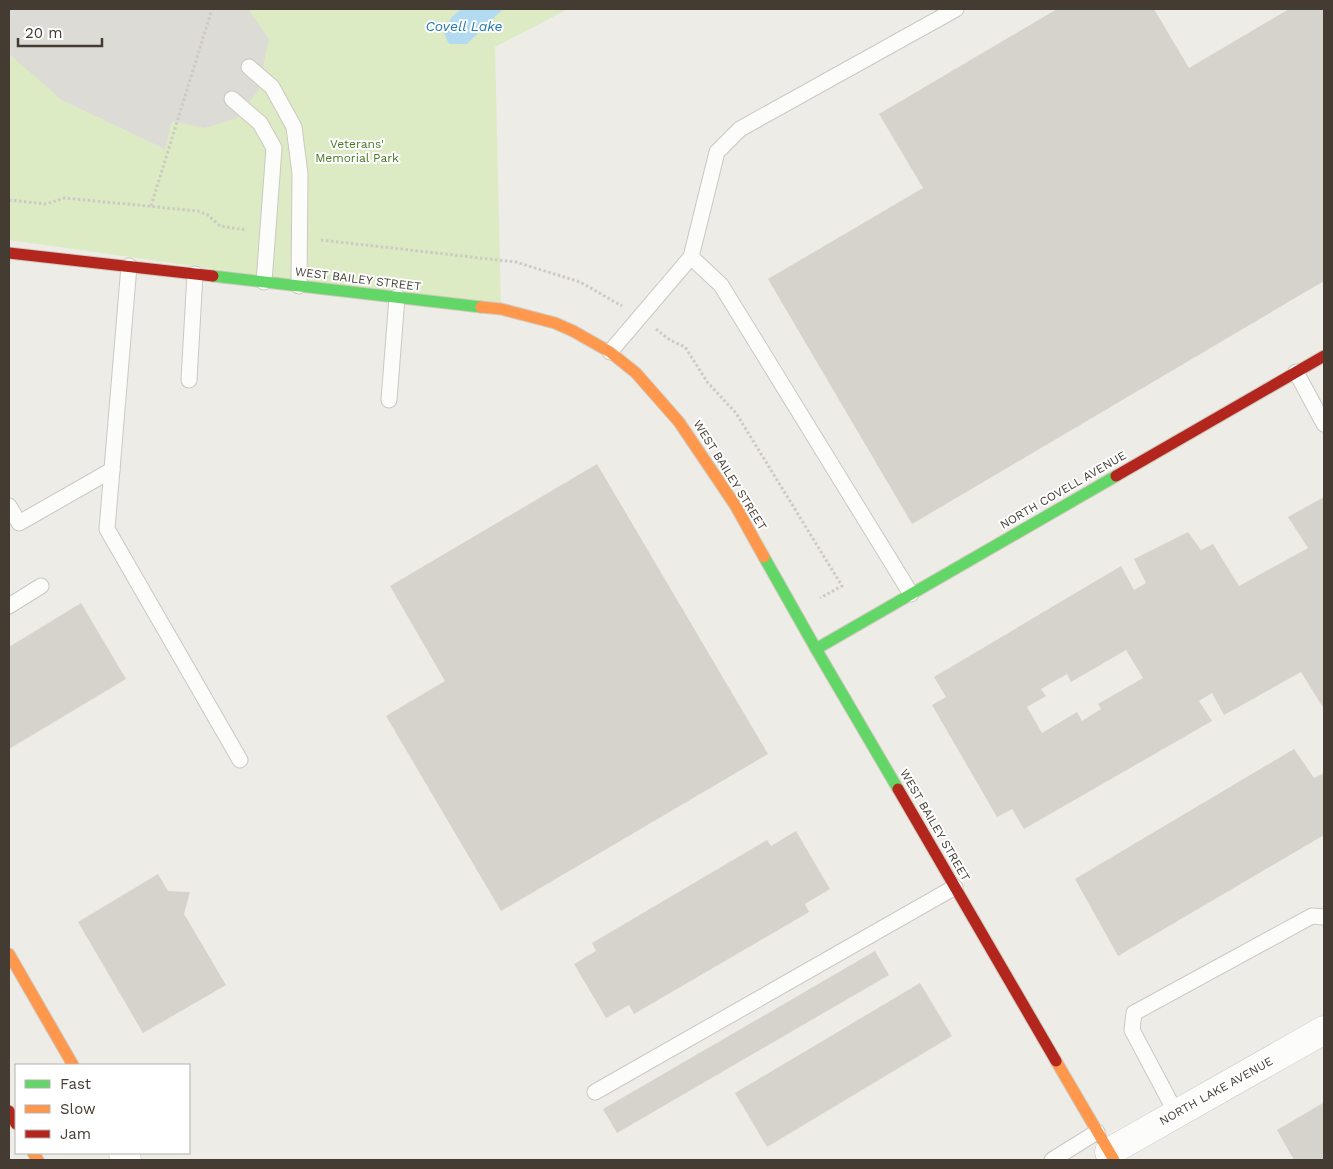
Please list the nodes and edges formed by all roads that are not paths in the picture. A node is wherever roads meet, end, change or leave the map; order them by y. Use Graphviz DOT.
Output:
graph roads {
  1 [pos="956,9"];
  2 [pos="249,67"];
  3 [pos="232,99"];
  4 [pos="9,253"];
  5 [pos="691,257"];
  6 [pos="129,266"];
  7 [pos="195,274"];
  8 [pos="264,282"];
  9 [pos="299,286"];
  10 [pos="397,297"];
  11 [pos="610,352"];
  12 [pos="1324,356"];
  13 [pos="1296,372"];
  14 [pos="189,380"];
  15 [pos="389,400"];
  16 [pos="1324,424"];
  17 [pos="112,470"];
  18 [pos="9,506"];
  19 [pos="41,586"];
  20 [pos="911,594"];
  21 [pos="9,606"];
  22 [pos="816,649"];
  23 [pos="240,760"];
  24 [pos="955,887"];
  25 [pos="1324,917"];
  26 [pos="9,954"];
  27 [pos="1324,1030"];
  28 [pos="72,1064"];
  29 [pos="595,1092"];
  30 [pos="9,1111"];
  31 [pos="1176,1113"];
  32 [pos="15,1122"];
  33 [pos="1107,1148"];
  34 [pos="1052,1160"];
  1 -- 5 [label="lane"];
  2 -- 9 [label="lane"];
  3 -- 8 [label="lane"];
  4 -- 6 [label="main road, WEST BAILEY STREET"];
  5 -- 11 [label="lane"];
  5 -- 20 [label="lane"];
  6 -- 7 [label="main road, WEST BAILEY STREET"];
  6 -- 17 [label="lane"];
  7 -- 8 [label="main road, WEST BAILEY STREET"];
  7 -- 14 [label="lane"];
  8 -- 9 [label="main road, WEST BAILEY STREET"];
  9 -- 10 [label="main road, WEST BAILEY STREET"];
  10 -- 11 [label="main road, WEST BAILEY STREET"];
  10 -- 15 [label="lane"];
  11 -- 22 [label="main road, WEST BAILEY STREET"];
  12 -- 13 [label="main road, NORTH COVELL AVENUE"];
  13 -- 16 [label="lane"];
  13 -- 20 [label="main road, NORTH COVELL AVENUE"];
  17 -- 18 [label="lane"];
  17 -- 23 [label="lane"];
  19 -- 21 [label="lane"];
  20 -- 22 [label="main road, NORTH COVELL AVENUE"];
  22 -- 24 [label="main road, WEST BAILEY STREET"];
  24 -- 29 [label="lane"];
  24 -- 33 [label="main road, WEST BAILEY STREET"];
  25 -- 31 [label="lane"];
  26 -- 28 [label="main road"];
  27 -- 31 [label="street, NORTH LAKE AVENUE"];
  30 -- 32 [label="main road"];
  31 -- 33 [label="street, NORTH LAKE AVENUE"];
  33 -- 34 [label="lane"];
}
